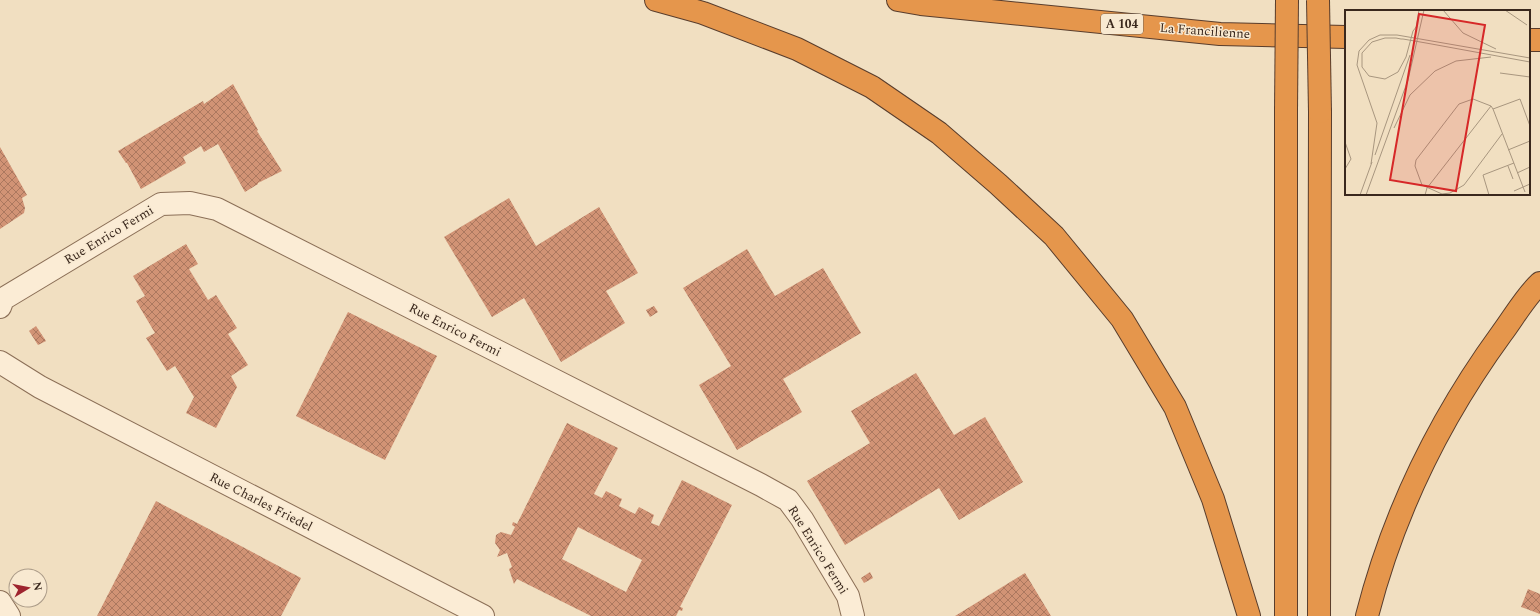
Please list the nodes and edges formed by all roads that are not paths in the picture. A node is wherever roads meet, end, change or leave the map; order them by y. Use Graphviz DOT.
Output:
graph roads {
  1 [pos="656,0"];
  2 [pos="898,0"];
  3 [pos="1287,0"];
  4 [pos="1318,0"];
  5 [pos="1345,37"];
  6 [pos="1540,283"];
  7 [pos="2,303"];
  8 [pos="0,362"];
  9 [pos="0,602"];
  10 [pos="8,616"];
  11 [pos="482,616"];
  12 [pos="853,616"];
  13 [pos="1248,616"];
  14 [pos="1286,616"];
  15 [pos="1319,616"];
  16 [pos="1367,616"];
  1 -- 13 [label="highway"];
  2 -- 5 [label="highway, La Francilienne / A 104"];
  3 -- 14 [label="highway, bridge"];
  4 -- 15 [label="highway, bridge"];
  6 -- 16 [label="highway"];
  7 -- 12 [label="lane, Rue Enrico Fermi"];
  8 -- 11 [label="lane, Rue Charles Friedel"];
  9 -- 10 [label="lane"];
}
